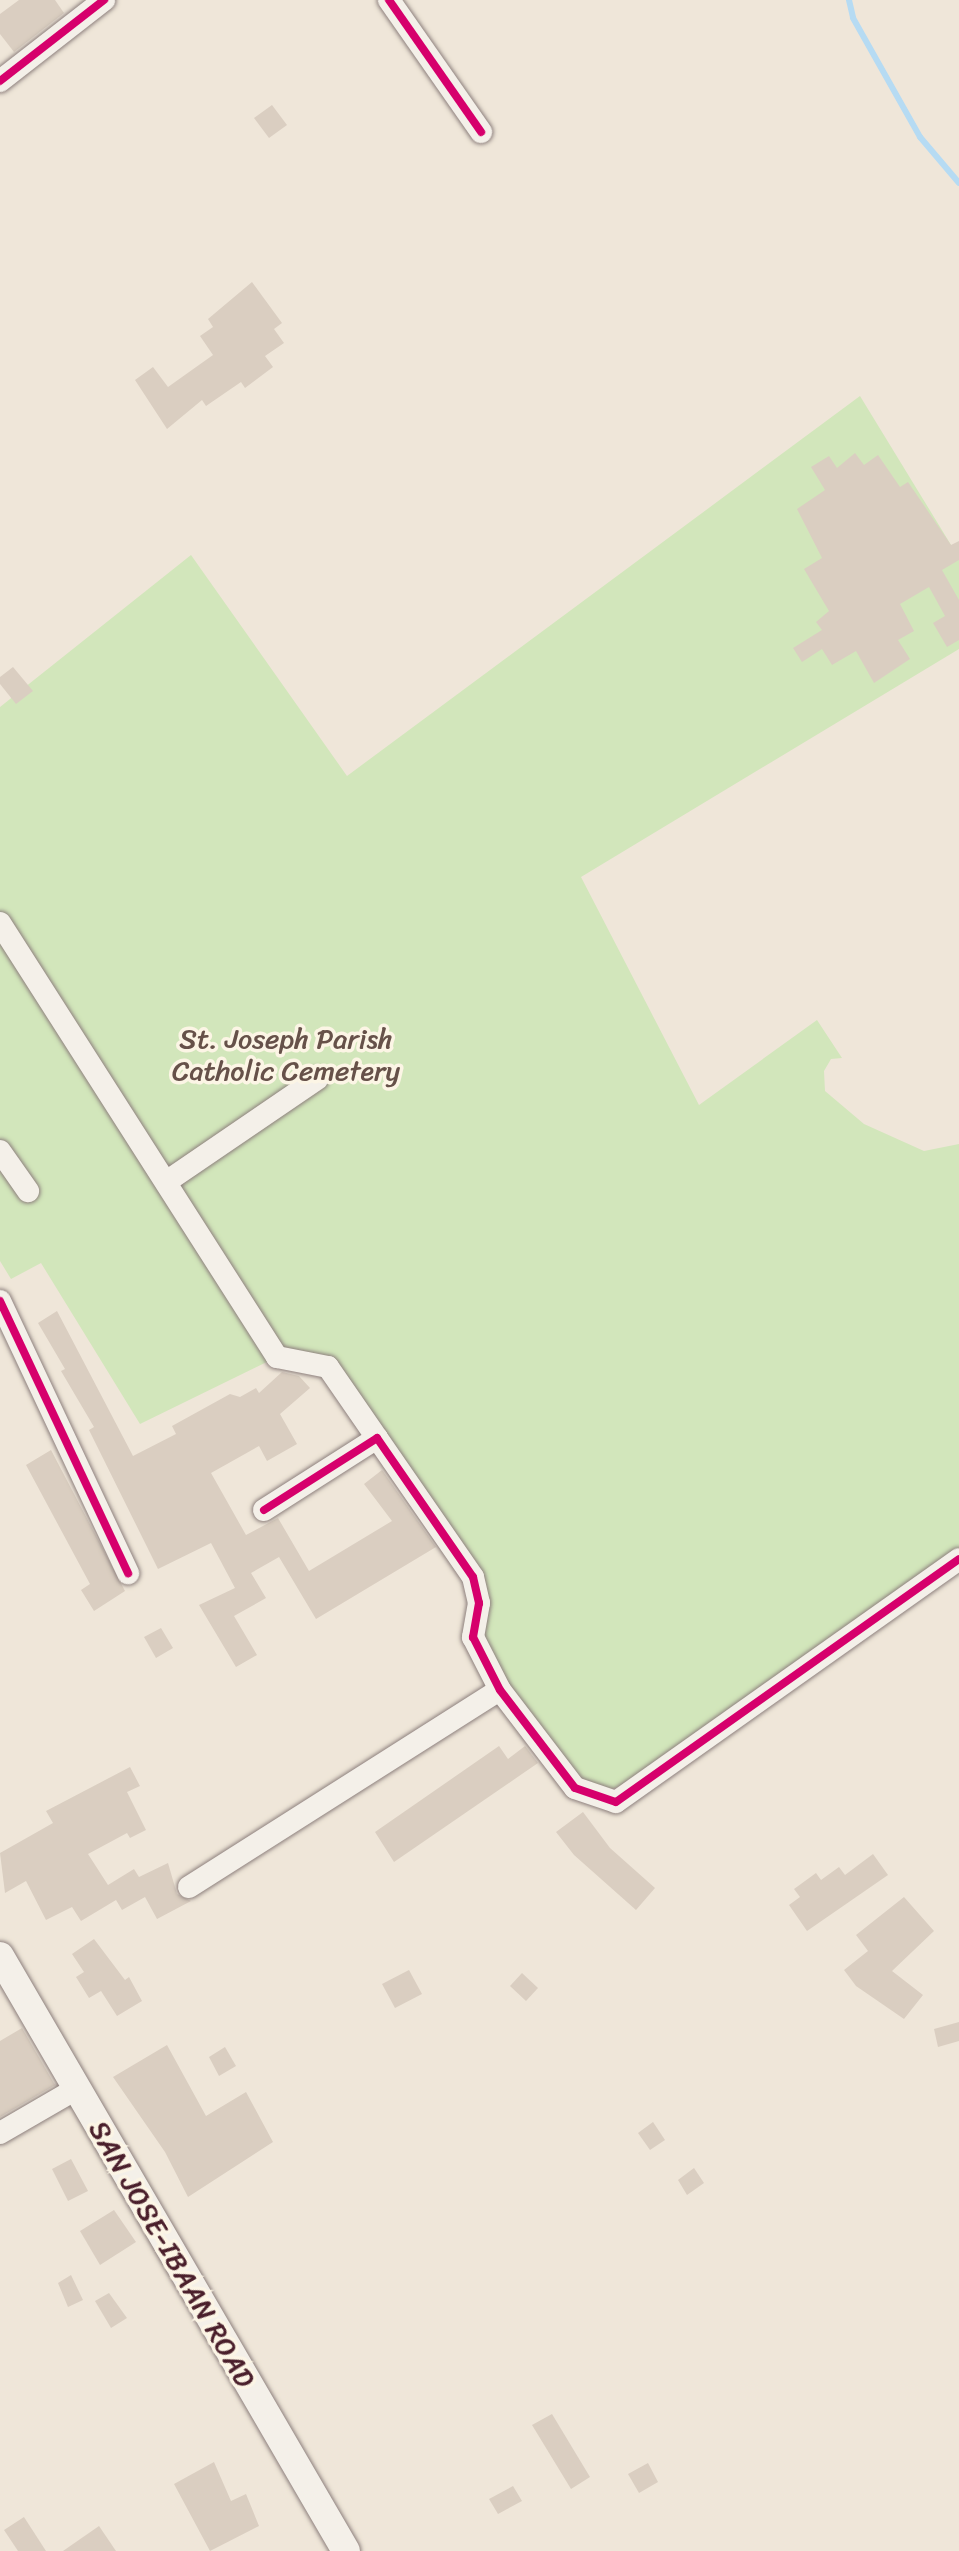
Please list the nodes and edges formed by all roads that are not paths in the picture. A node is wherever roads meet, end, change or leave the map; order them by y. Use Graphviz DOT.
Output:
graph roads {
  1 [pos="104,0"];
  2 [pos="389,0"];
  3 [pos="0,81"];
  4 [pos="481,132"];
  5 [pos="0,923"];
  6 [pos="317,1079"];
  7 [pos="0,1151"];
  8 [pos="166,1182"];
  9 [pos="28,1191"];
  10 [pos="0,1301"];
  11 [pos="377,1438"];
  12 [pos="264,1510"];
  13 [pos="959,1559"];
  14 [pos="128,1573"];
  15 [pos="500,1690"];
  16 [pos="189,1887"];
  17 [pos="0,1956"];
  18 [pos="76,2089"];
  19 [pos="0,2133"];
  20 [pos="346,2551"];
  1 -- 3 [label="street"];
  2 -- 4 [label="street"];
  5 -- 8 [label="street"];
  6 -- 8 [label="street"];
  7 -- 9 [label="street"];
  8 -- 11 [label="street"];
  10 -- 14 [label="street"];
  11 -- 12 [label="street"];
  11 -- 15 [label="street"];
  13 -- 15 [label="street"];
  15 -- 16 [label="street"];
  17 -- 18 [label="main road, SAN JOSE-IBAAN ROAD"];
  18 -- 19 [label="street"];
  18 -- 20 [label="main road, SAN JOSE-IBAAN ROAD"];
}
